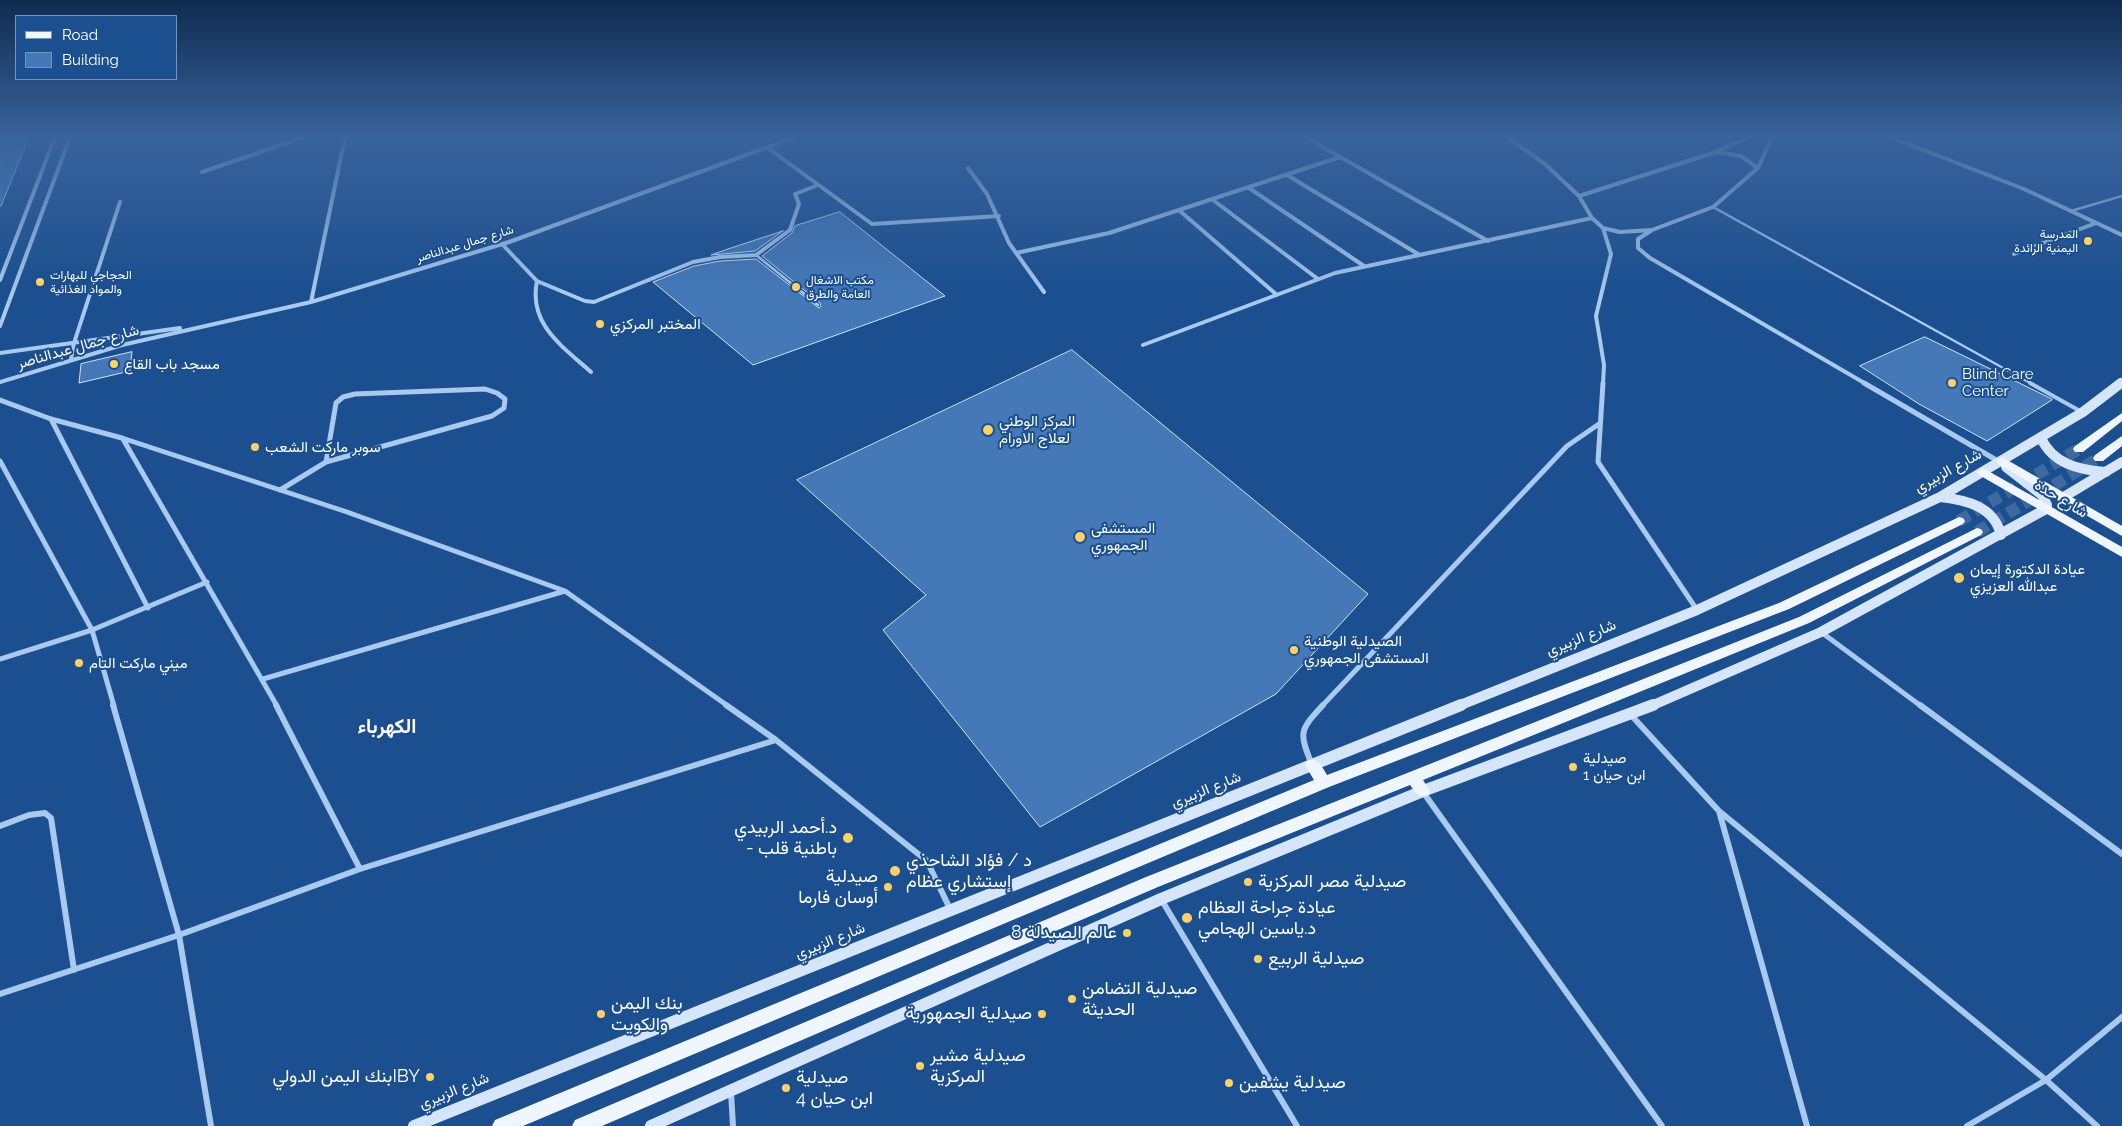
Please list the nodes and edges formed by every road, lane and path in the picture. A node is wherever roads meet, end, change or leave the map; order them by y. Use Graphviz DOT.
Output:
graph roads {
  1 [pos="35,190"];
  2 [pos="51,190"];
  3 [pos="334,190"];
  4 [pos="653,190"];
  5 [pos="806,190"];
  6 [pos="824,190"];
  7 [pos="984,190"];
  8 [pos="1244,190"];
  9 [pos="1251,190"];
  10 [pos="1311,190"];
  11 [pos="1397,190"];
  12 [pos="1572,190"];
  13 [pos="1599,190"];
  14 [pos="1733,190"];
  15 [pos="2025,190"];
  16 [pos="1579,196"];
  17 [pos="2122,196"];
  18 [pos="1214,200"];
  19 [pos="120,202"];
  20 [pos="1713,207"];
  21 [pos="2071,211"];
  22 [pos="1180,212"];
  23 [pos="998,216"];
  24 [pos="1592,218"];
  25 [pos="2096,223"];
  26 [pos="1603,228"];
  27 [pos="1652,230"];
  28 [pos="2122,235"];
  29 [pos="1489,242"];
  30 [pos="502,244"];
  31 [pos="1016,253"];
  32 [pos="1418,254"];
  33 [pos="2014,254"];
  34 [pos="756,255"];
  35 [pos="1364,266"];
  36 [pos="1318,279"];
  37 [pos="0,280"];
  38 [pos="537,281"];
  39 [pos="1044,292"];
  40 [pos="1277,294"];
  41 [pos="311,302"];
  42 [pos="818,304"];
  43 [pos="220,322"];
  44 [pos="0,326"];
  45 [pos="74,343"];
  46 [pos="1143,345"];
  47 [pos="0,353"];
  48 [pos="72,359"];
  49 [pos="591,372"];
  50 [pos="0,382"];
  51 [pos="2122,382"];
  52 [pos="0,400"];
  53 [pos="2083,412"];
  54 [pos="2122,416"];
  55 [pos="51,420"];
  56 [pos="1599,424"];
  57 [pos="122,438"];
  58 [pos="2041,438"];
  59 [pos="2122,440"];
  60 [pos="2079,449"];
  61 [pos="2099,458"];
  62 [pos="0,461"];
  63 [pos="326,462"];
  64 [pos="2001,462"];
  65 [pos="2122,462"];
  66 [pos="1983,472"];
  67 [pos="2106,472"];
  68 [pos="280,490"];
  69 [pos="1940,497"];
  70 [pos="2062,498"];
  71 [pos="2046,509"];
  72 [pos="1959,521"];
  73 [pos="1977,532"];
  74 [pos="2122,532"];
  75 [pos="2000,535"];
  76 [pos="2122,553"];
  77 [pos="207,582"];
  78 [pos="565,591"];
  79 [pos="148,608"];
  80 [pos="1697,610"];
  81 [pos="92,630"];
  82 [pos="1821,632"];
  83 [pos="0,659"];
  84 [pos="263,679"];
  85 [pos="1630,715"];
  86 [pos="776,740"];
  87 [pos="1312,765"];
  88 [pos="1412,776"];
  89 [pos="1324,783"];
  90 [pos="1423,791"];
  91 [pos="1718,810"];
  92 [pos="0,826"];
  93 [pos="2122,854"];
  94 [pos="360,869"];
  95 [pos="1161,899"];
  96 [pos="951,911"];
  97 [pos="178,935"];
  98 [pos="74,970"];
  99 [pos="0,994"];
  100 [pos="2122,1017"];
  101 [pos="2046,1080"];
  102 [pos="731,1092"];
  103 [pos="211,1126"];
  104 [pos="414,1126"];
  105 [pos="500,1126"];
  106 [pos="580,1126"];
  107 [pos="651,1126"];
  108 [pos="734,1126"];
  109 [pos="1297,1126"];
  110 [pos="1662,1126"];
  111 [pos="1806,1126"];
  112 [pos="1968,1126"];
  113 [pos="2097,1126"];
  1 -- 37 [label="street"];
  2 -- 44 [label="street"];
  3 -- 41 [label="street"];
  4 -- 30 [label="street, شارع جمال عبدالناصر"];
  5 -- 34 [label="street"];
  6 -- 23 [label="street"];
  7 -- 23 [label="street"];
  8 -- 18 [label="street"];
  9 -- 35 [label="street"];
  10 -- 32 [label="street"];
  11 -- 29 [label="street"];
  12 -- 16 [label="street"];
  13 -- 16 [label="street"];
  14 -- 20 [label="street"];
  15 -- 21 [label="street"];
  16 -- 24 [label="street"];
  17 -- 21 [label="lane"];
  18 -- 22 [label="street"];
  18 -- 36 [label="street"];
  19 -- 45 [label="street"];
  20 -- 27 [label="street"];
  20 -- 53 [label="lane"];
  21 -- 25 [label="street"];
  22 -- 31 [label="street"];
  22 -- 40 [label="street"];
  23 -- 31 [label="street"];
  24 -- 26 [label="street"];
  24 -- 29 [label="street"];
  25 -- 28 [label="street"];
  25 -- 33 [label="street"];
  26 -- 27 [label="street"];
  26 -- 56 [label="street"];
  27 -- 64 [label="street"];
  29 -- 32 [label="street"];
  30 -- 38 [label="street"];
  30 -- 41 [label="street, شارع جمال عبدالناصر"];
  31 -- 39 [label="street"];
  32 -- 35 [label="street"];
  34 -- 38 [label="street"];
  34 -- 42 [label="lane"];
  35 -- 36 [label="street"];
  36 -- 40 [label="street"];
  38 -- 49 [label="street"];
  40 -- 46 [label="street"];
  41 -- 43 [label="street, شارع جمال عبدالناصر"];
  43 -- 45 [label="street, شارع جمال عبدالناصر"];
  43 -- 48 [label="street, شارع جمال عبدالناصر"];
  45 -- 47 [label="street, شارع جمال عبدالناصر"];
  45 -- 48 [label="street"];
  48 -- 50 [label="street, شارع جمال عبدالناصر"];
  51 -- 53 [label="main road, شارع الزبيري"];
  52 -- 55 [label="street"];
  53 -- 58 [label="main road, شارع الزبيري"];
  54 -- 60 [label="main road"];
  55 -- 57 [label="street"];
  55 -- 79 [label="street"];
  56 -- 80 [label="street"];
  56 -- 87 [label="street"];
  57 -- 68 [label="street"];
  57 -- 77 [label="street"];
  58 -- 64 [label="main road, شارع الزبيري"];
  58 -- 67 [label="main road"];
  59 -- 61 [label="main road"];
  62 -- 81 [label="street"];
  63 -- 63 [label="street"];
  63 -- 68 [label="street"];
  64 -- 66 [label="main road, شارع الزبيري"];
  64 -- 70 [label="main road, شارع حدة"];
  64 -- 71 [label="main road, شارع الزبيري"];
  65 -- 67 [label="main road"];
  66 -- 69 [label="main road, شارع الزبيري"];
  66 -- 71 [label="main road, شارع حدة"];
  67 -- 70 [label="main road"];
  68 -- 78 [label="street"];
  69 -- 75 [label="main road"];
  69 -- 80 [label="main road, شارع الزبيري"];
  70 -- 74 [label="main road, شارع حدة"];
  71 -- 75 [label="main road"];
  71 -- 76 [label="main road, شارع حدة"];
  72 -- 89 [label="main road"];
  73 -- 88 [label="main road"];
  75 -- 82 [label="main road"];
  77 -- 79 [label="street"];
  77 -- 84 [label="street"];
  78 -- 84 [label="street"];
  78 -- 86 [label="street"];
  79 -- 81 [label="street"];
  80 -- 87 [label="main road, شارع الزبيري"];
  81 -- 83 [label="street"];
  81 -- 97 [label="street"];
  82 -- 85 [label="main road"];
  82 -- 93 [label="street"];
  84 -- 94 [label="street"];
  85 -- 90 [label="main road"];
  85 -- 91 [label="street"];
  86 -- 94 [label="street"];
  86 -- 96 [label="street"];
  87 -- 89 [label="main road"];
  87 -- 96 [label="main road, شارع الزبيري"];
  88 -- 90 [label="main road"];
  88 -- 106 [label="main road"];
  89 -- 105 [label="main road"];
  90 -- 95 [label="main road"];
  90 -- 110 [label="street"];
  91 -- 101 [label="street"];
  91 -- 111 [label="street"];
  92 -- 98 [label="street"];
  94 -- 97 [label="street"];
  95 -- 102 [label="main road"];
  95 -- 109 [label="street"];
  96 -- 104 [label="main road, شارع الزبيري"];
  97 -- 98 [label="street"];
  97 -- 103 [label="street"];
  98 -- 99 [label="street"];
  100 -- 101 [label="street"];
  101 -- 112 [label="street"];
  101 -- 113 [label="street"];
  102 -- 107 [label="main road"];
  102 -- 108 [label="street"];
}
